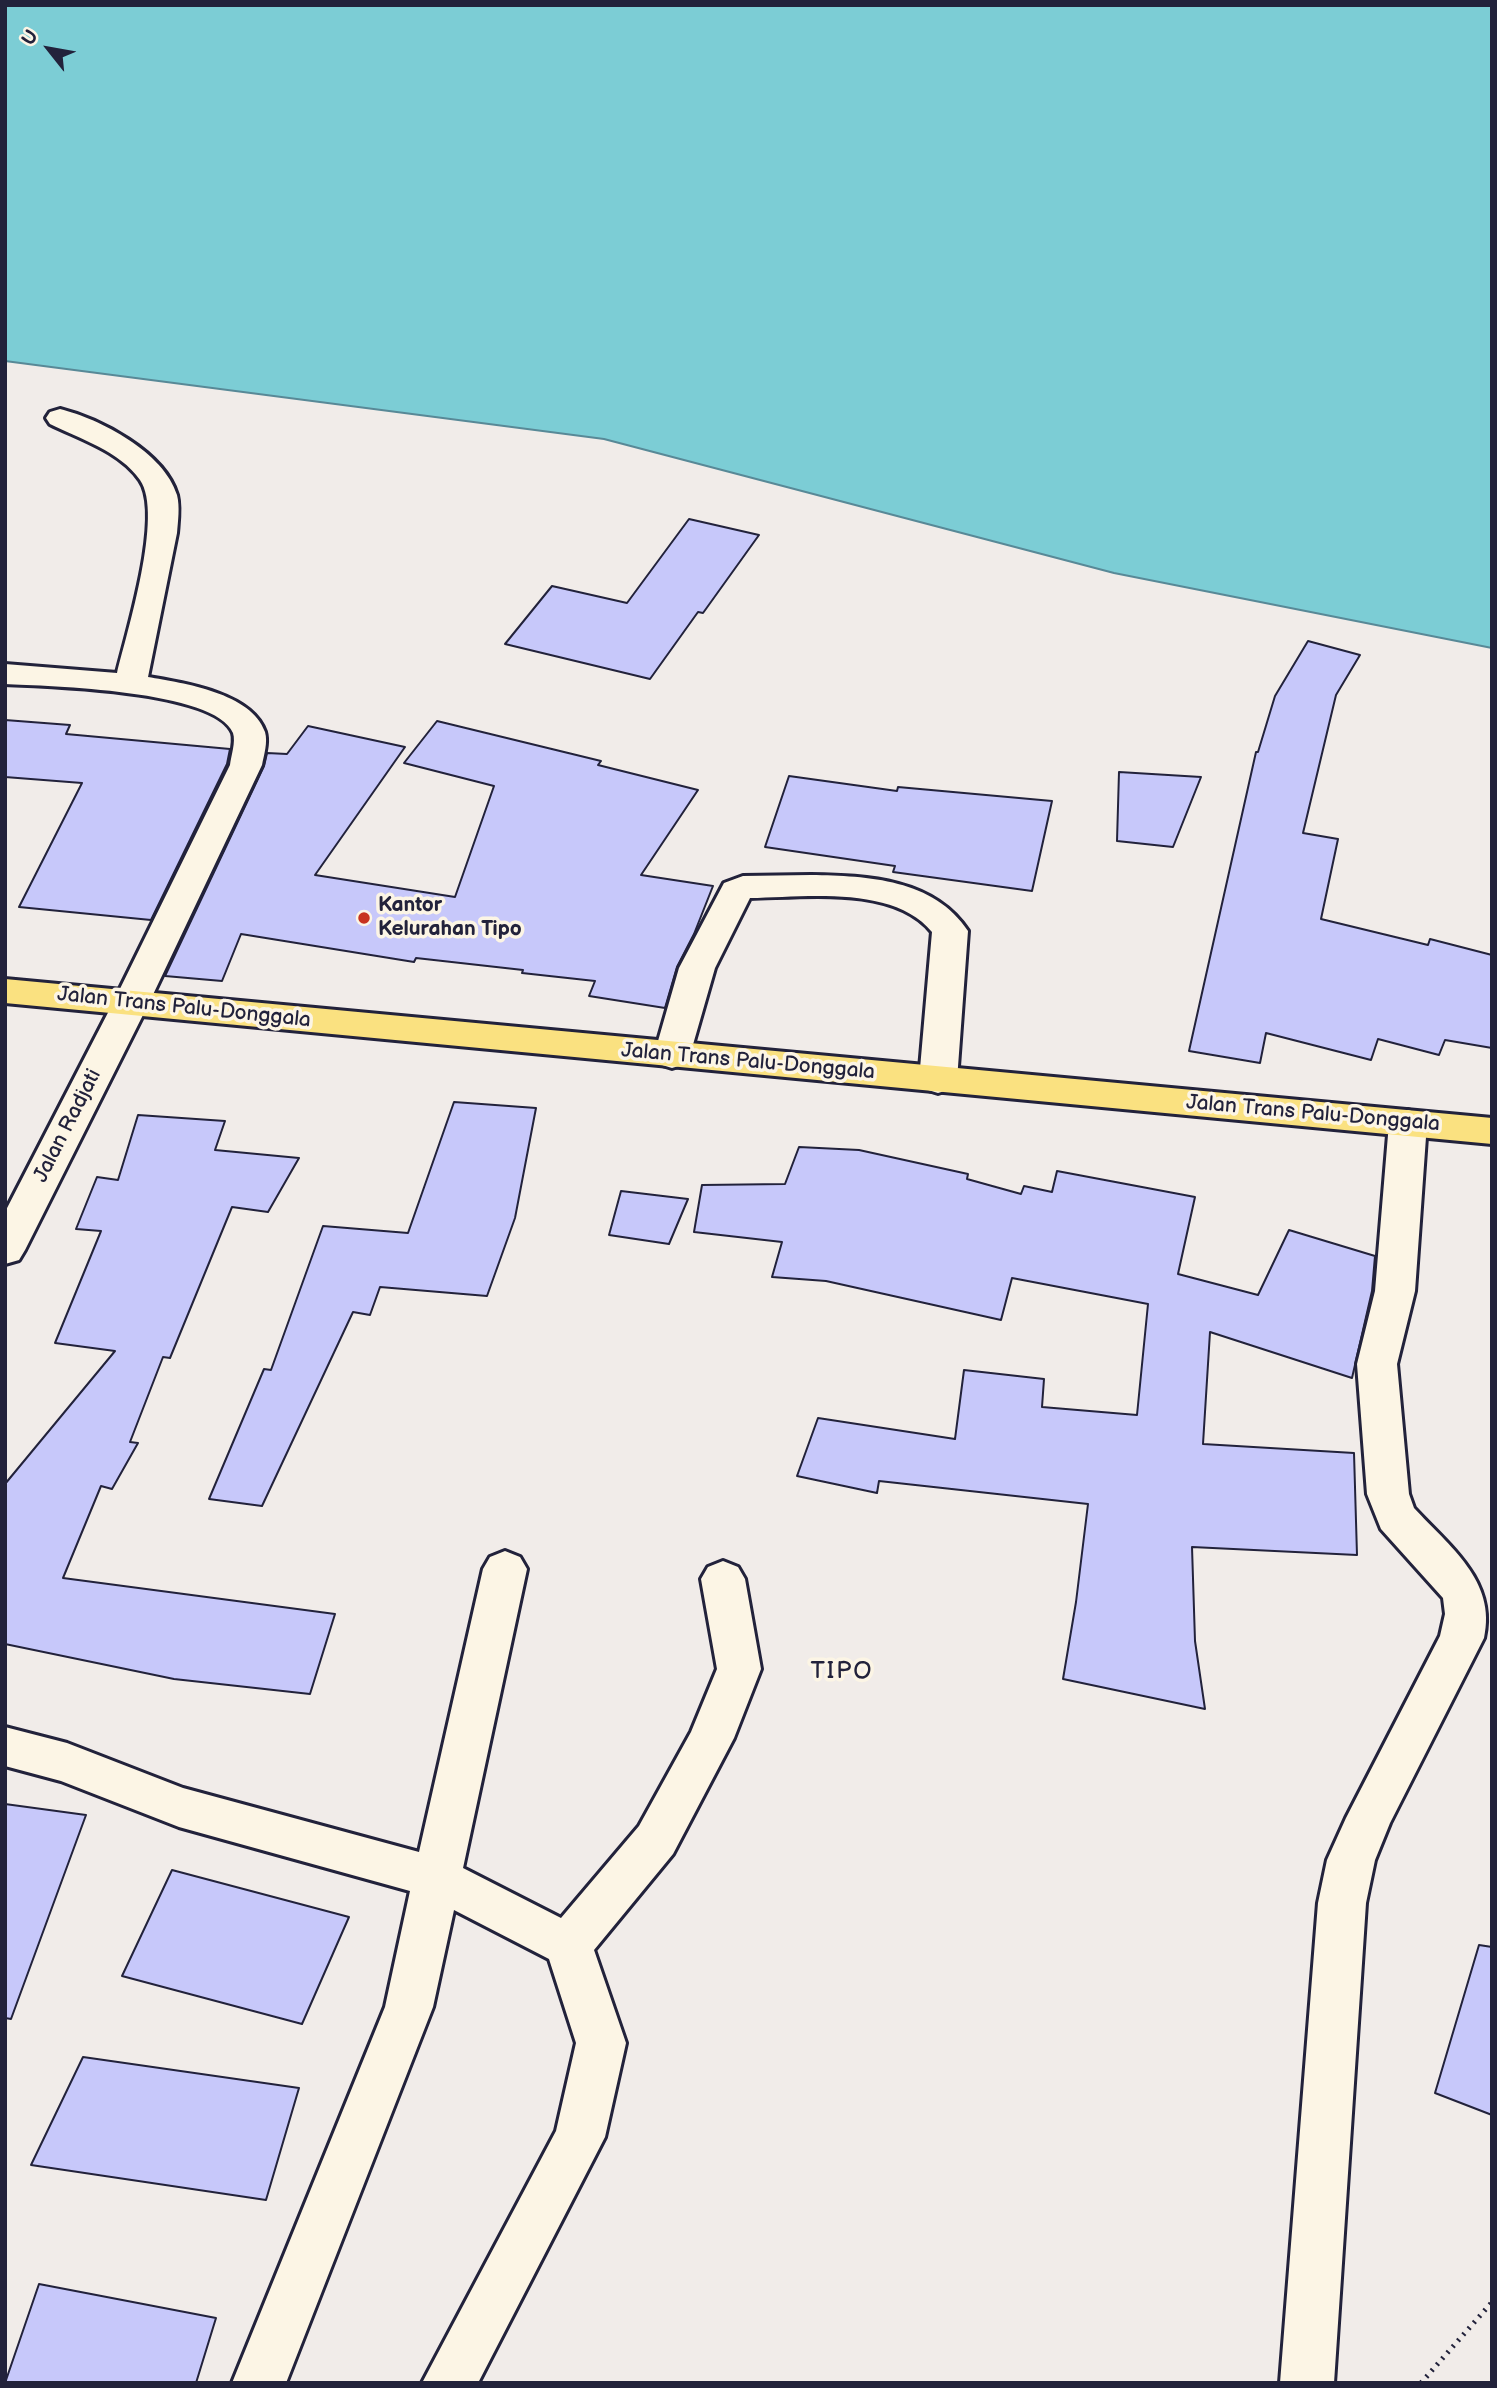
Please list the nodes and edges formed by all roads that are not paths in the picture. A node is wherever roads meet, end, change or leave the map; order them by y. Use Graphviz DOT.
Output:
graph roads {
  1 [pos="60,418"];
  2 [pos="5,674"];
  3 [pos="131,684"];
  4 [pos="5,990"];
  5 [pos="131,1003"];
  6 [pos="672,1055"];
  7 [pos="937,1080"];
  8 [pos="1408,1123"];
  9 [pos="1492,1131"];
  10 [pos="5,1250"];
  11 [pos="505,1569"];
  12 [pos="723,1578"];
  13 [pos="5,1746"];
  14 [pos="438,1878"];
  15 [pos="568,1945"];
  16 [pos="259,2383"];
  17 [pos="449,2383"];
  18 [pos="1307,2383"];
  1 -- 3 [label="street"];
  2 -- 3 [label="street, Jalan Radjati"];
  3 -- 5 [label="street, Jalan Radjati"];
  4 -- 5 [label="highway, Jalan Trans Palu-Donggala"];
  5 -- 6 [label="highway, Jalan Trans Palu-Donggala"];
  5 -- 10 [label="street, Jalan Radjati"];
  6 -- 7 [label="highway, Jalan Trans Palu-Donggala"];
  6 -- 7 [label="street"];
  7 -- 8 [label="highway, Jalan Trans Palu-Donggala"];
  8 -- 9 [label="highway, Jalan Trans Palu-Donggala"];
  8 -- 18 [label="street"];
  11 -- 14 [label="street"];
  12 -- 15 [label="street"];
  13 -- 14 [label="street"];
  14 -- 15 [label="street"];
  14 -- 16 [label="street"];
  15 -- 17 [label="street"];
}
